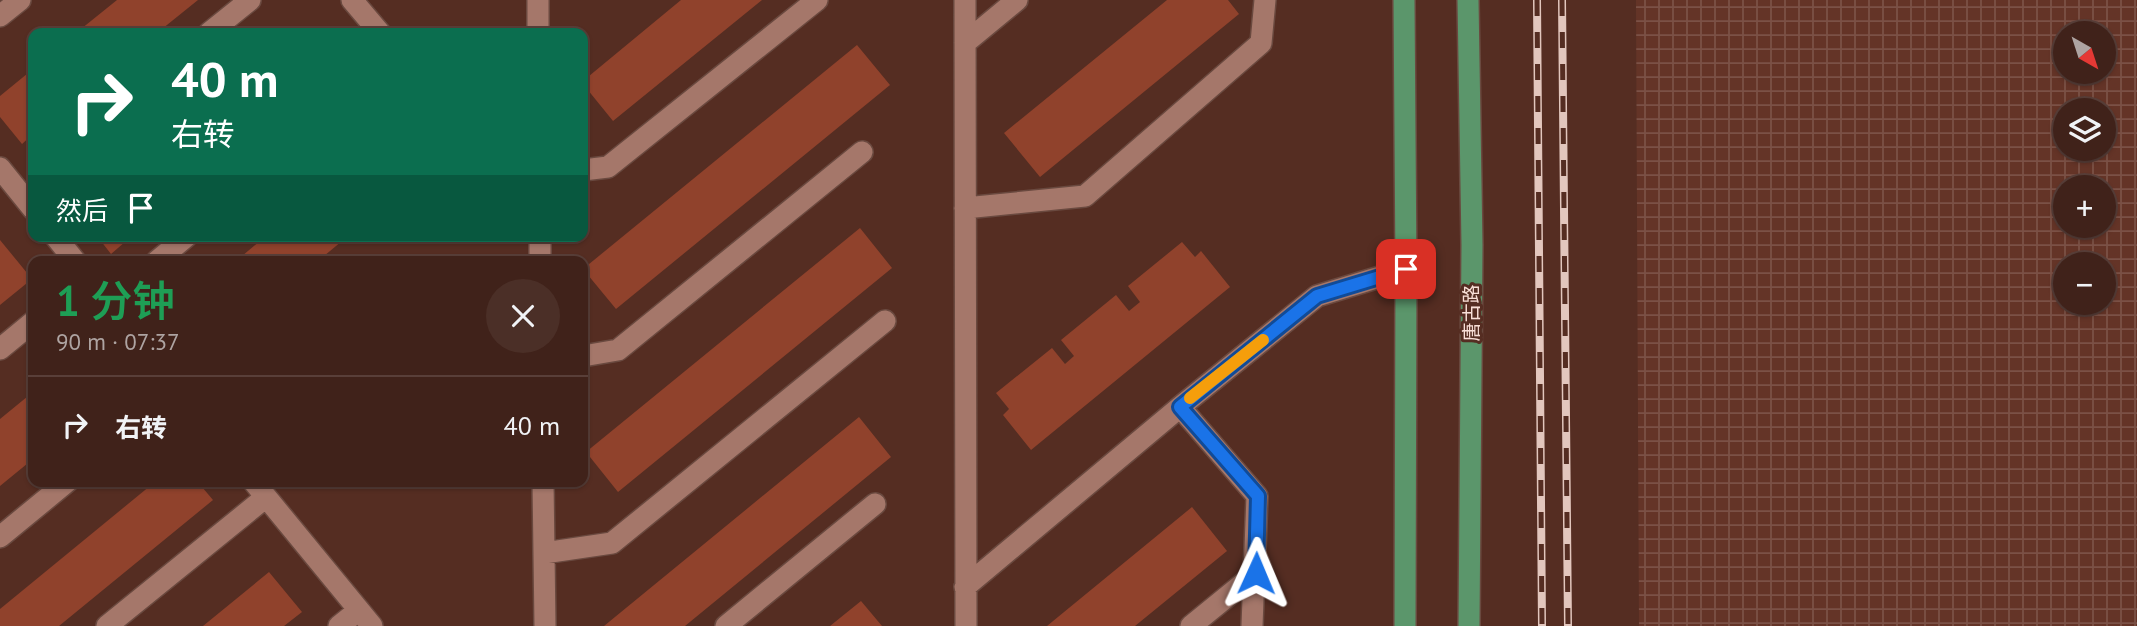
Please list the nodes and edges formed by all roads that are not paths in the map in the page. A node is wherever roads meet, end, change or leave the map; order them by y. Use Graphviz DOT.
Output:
graph roads {
  1 [pos="20,0"];
  2 [pos="250,0"];
  3 [pos="352,0"];
  4 [pos="538,0"];
  5 [pos="817,0"];
  6 [pos="965,0"];
  7 [pos="1017,0"];
  8 [pos="1265,0"];
  9 [pos="1404,0"];
  10 [pos="1468,0"];
  11 [pos="0,16"];
  12 [pos="215,28"];
  13 [pos="376,28"];
  14 [pos="538,28"];
  15 [pos="965,43"];
  16 [pos="862,152"];
  17 [pos="0,168"];
  18 [pos="588,169"];
  19 [pos="25,182"];
  20 [pos="964,208"];
  21 [pos="60,242"];
  22 [pos="180,242"];
  23 [pos="71,256"];
  24 [pos="163,256"];
  25 [pos="1406,269"];
  26 [pos="885,321"];
  27 [pos="28,326"];
  28 [pos="0,349"];
  29 [pos="588,355"];
  30 [pos="1180,407"];
  31 [pos="61,487"];
  32 [pos="543,487"];
  33 [pos="260,489"];
  34 [pos="875,504"];
  35 [pos="0,537"];
  36 [pos="544,553"];
  37 [pos="1256,573"];
  38 [pos="965,587"];
  39 [pos="365,618"];
  40 [pos="107,626"];
  41 [pos="339,626"];
  42 [pos="545,626"];
  43 [pos="726,626"];
  44 [pos="966,626"];
  45 [pos="1191,626"];
  46 [pos="1252,626"];
  47 [pos="1405,626"];
  48 [pos="1469,626"];
  1 -- 11 [label="street"];
  2 -- 12 [label="street"];
  3 -- 13 [label="street"];
  4 -- 14 [label="street"];
  5 -- 18 [label="street"];
  6 -- 15 [label="street"];
  7 -- 15 [label="street"];
  8 -- 20 [label="street"];
  9 -- 25 [label="main road"];
  10 -- 48 [label="main road, 唐古路"];
  15 -- 20 [label="street"];
  16 -- 29 [label="street"];
  17 -- 19 [label="street"];
  20 -- 38 [label="street"];
  21 -- 23 [label="street"];
  22 -- 24 [label="street"];
  25 -- 30 [label="street"];
  25 -- 47 [label="main road"];
  26 -- 36 [label="street"];
  27 -- 28 [label="street"];
  30 -- 37 [label="street"];
  30 -- 38 [label="street"];
  31 -- 35 [label="street"];
  32 -- 36 [label="street"];
  33 -- 39 [label="street"];
  33 -- 40 [label="street"];
  34 -- 43 [label="street"];
  36 -- 42 [label="street"];
  37 -- 45 [label="street"];
  37 -- 46 [label="street"];
  38 -- 44 [label="street"];
  39 -- 41 [label="street"];
}
